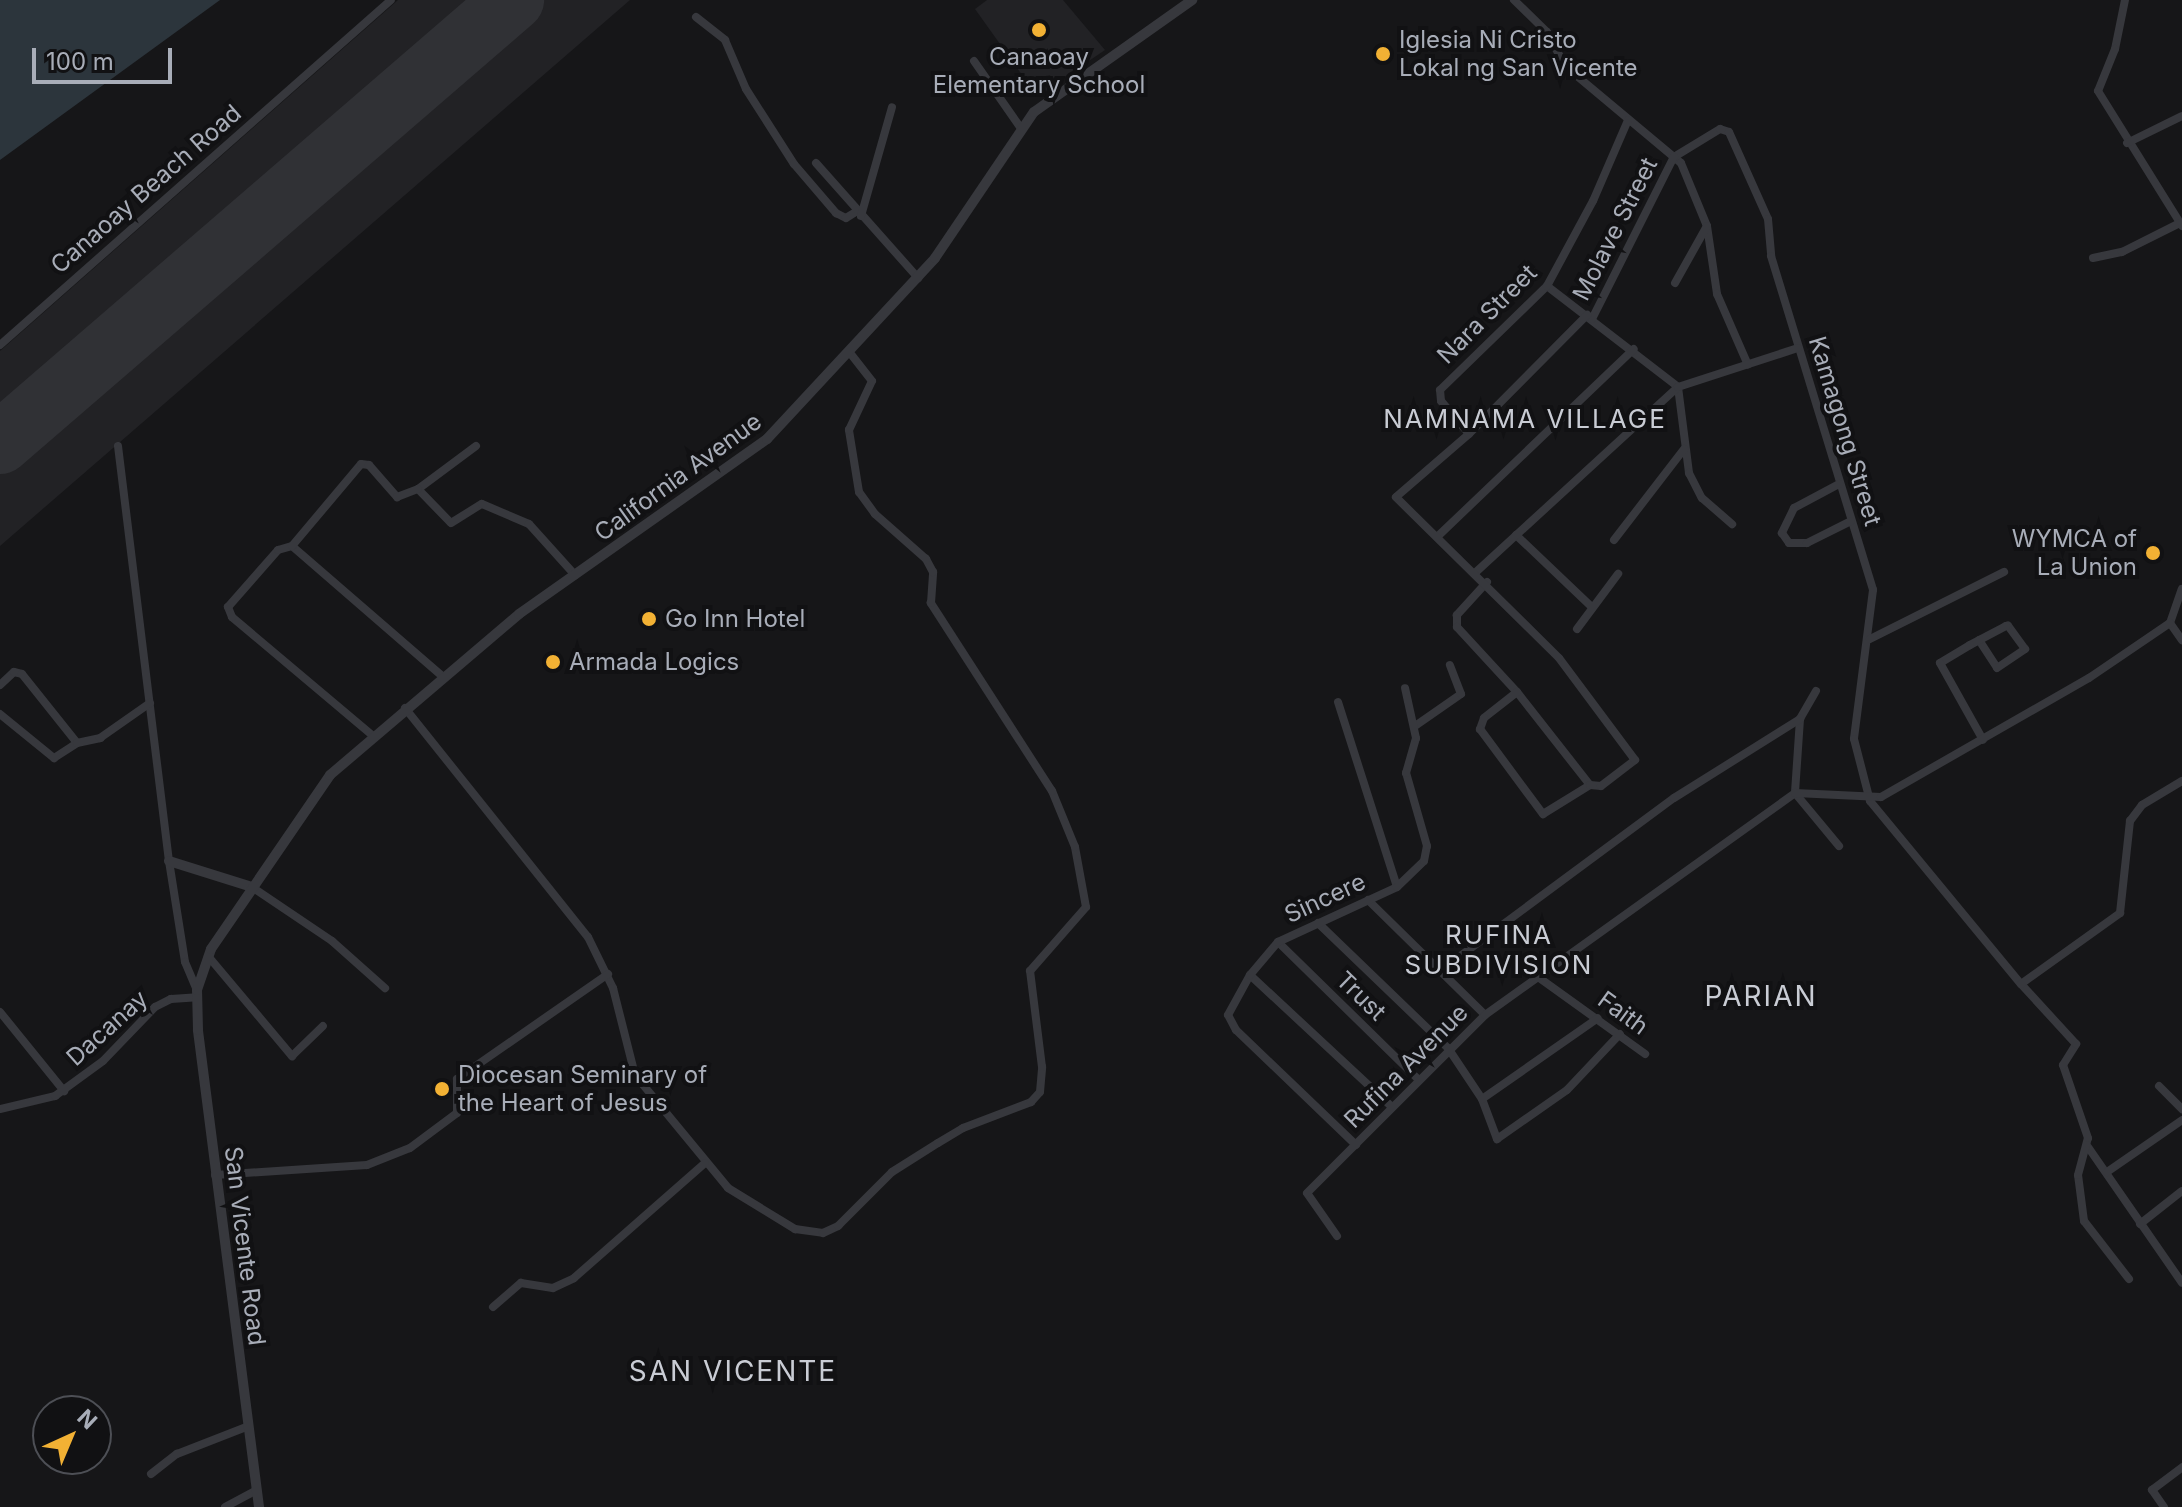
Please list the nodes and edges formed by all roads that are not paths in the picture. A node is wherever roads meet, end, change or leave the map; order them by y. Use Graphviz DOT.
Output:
graph roads {
  1 [pos="391,0"];
  2 [pos="1192,0"];
  3 [pos="1514,0"];
  4 [pos="2125,0"];
  5 [pos="696,17"];
  6 [pos="974,61"];
  7 [pos="892,107"];
  8 [pos="2182,116"];
  9 [pos="1628,120"];
  10 [pos="1020,127"];
  11 [pos="2127,143"];
  12 [pos="1674,157"];
  13 [pos="816,163"];
  14 [pos="859,214"];
  15 [pos="2181,225"];
  16 [pos="1707,226"];
  17 [pos="2093,258"];
  18 [pos="918,278"];
  19 [pos="1675,283"];
  20 [pos="1547,286"];
  21 [pos="1590,317"];
  22 [pos="0,345"];
  23 [pos="1798,348"];
  24 [pos="1634,349"];
  25 [pos="851,354"];
  26 [pos="1748,365"];
  27 [pos="1678,387"];
  28 [pos="1469,434"];
  29 [pos="118,446"];
  30 [pos="476,446"];
  31 [pos="1684,449"];
  32 [pos="1839,484"];
  33 [pos="418,489"];
  34 [pos="1851,521"];
  35 [pos="1732,524"];
  36 [pos="1516,535"];
  37 [pos="1437,537"];
  38 [pos="1614,540"];
  39 [pos="292,546"];
  40 [pos="1476,572"];
  41 [pos="2004,572"];
  42 [pos="1618,574"];
  43 [pos="575,575"];
  44 [pos="1487,582"];
  45 [pos="2182,589"];
  46 [pos="1592,607"];
  47 [pos="2170,623"];
  48 [pos="1577,629"];
  49 [pos="1870,639"];
  50 [pos="1979,640"];
  51 [pos="2182,640"];
  52 [pos="1450,665"];
  53 [pos="442,676"];
  54 [pos="0,685"];
  55 [pos="1405,688"];
  56 [pos="1816,691"];
  57 [pos="1517,692"];
  58 [pos="1338,702"];
  59 [pos="150,703"];
  60 [pos="404,707"];
  61 [pos="0,714"];
  62 [pos="1800,719"];
  63 [pos="1415,726"];
  64 [pos="372,735"];
  65 [pos="1983,740"];
  66 [pos="77,743"];
  67 [pos="2182,781"];
  68 [pos="1590,785"];
  69 [pos="1795,793"];
  70 [pos="1870,801"];
  71 [pos="1839,846"];
  72 [pos="169,861"];
  73 [pos="252,887"];
  74 [pos="1397,887"];
  75 [pos="1368,900"];
  76 [pos="1318,923"];
  77 [pos="1278,942"];
  78 [pos="208,956"];
  79 [pos="1440,971"];
  80 [pos="608,974"];
  81 [pos="1250,975"];
  82 [pos="1538,977"];
  83 [pos="2021,984"];
  84 [pos="385,988"];
  85 [pos="197,993"];
  86 [pos="0,1012"];
  87 [pos="1485,1015"];
  88 [pos="1598,1018"];
  89 [pos="323,1026"];
  90 [pos="1620,1034"];
  91 [pos="1448,1048"];
  92 [pos="1645,1054"];
  93 [pos="1417,1078"];
  94 [pos="2159,1086"];
  95 [pos="64,1091"];
  96 [pos="1482,1099"];
  97 [pos="1391,1106"];
  98 [pos="0,1109"];
  99 [pos="2182,1109"];
  100 [pos="2182,1120"];
  101 [pos="1356,1145"];
  102 [pos="2088,1147"];
  103 [pos="705,1163"];
  104 [pos="2107,1172"];
  105 [pos="215,1175"];
  106 [pos="2182,1191"];
  107 [pos="2140,1224"];
  108 [pos="1337,1236"];
  109 [pos="2182,1263"];
  110 [pos="2172,1269"];
  111 [pos="2129,1279"];
  112 [pos="2182,1283"];
  113 [pos="493,1307"];
  114 [pos="249,1426"];
  115 [pos="2182,1467"];
  116 [pos="151,1474"];
  117 [pos="257,1490"];
  118 [pos="225,1507"];
  119 [pos="259,1507"];
  120 [pos="2164,1507"];
  1 -- 22 [label="street, Canaoay Beach Road"];
  2 -- 10 [label="street, California Avenue"];
  3 -- 9 [label="street"];
  4 -- 11 [label="street"];
  5 -- 14 [label="street"];
  6 -- 10 [label="street"];
  7 -- 14 [label="street"];
  8 -- 11 [label="street"];
  9 -- 12 [label="street"];
  9 -- 20 [label="street, Nara Street"];
  10 -- 18 [label="street, California Avenue"];
  11 -- 15 [label="street"];
  12 -- 16 [label="street"];
  12 -- 21 [label="street, Molave Street"];
  12 -- 23 [label="street, Kamagong Street"];
  13 -- 14 [label="street"];
  14 -- 18 [label="street"];
  15 -- 17 [label="street"];
  16 -- 19 [label="street"];
  16 -- 26 [label="street"];
  18 -- 25 [label="street, California Avenue"];
  20 -- 21 [label="street"];
  20 -- 28 [label="street, Nara Street"];
  21 -- 24 [label="street"];
  21 -- 28 [label="street, Molave Street"];
  23 -- 26 [label="street"];
  23 -- 32 [label="street, Kamagong Street"];
  24 -- 27 [label="street"];
  24 -- 37 [label="street"];
  25 -- 43 [label="street, California Avenue"];
  25 -- 103 [label="street"];
  26 -- 27 [label="street"];
  27 -- 31 [label="street"];
  27 -- 36 [label="street"];
  28 -- 37 [label="street"];
  29 -- 59 [label="street"];
  30 -- 33 [label="street"];
  31 -- 35 [label="street"];
  31 -- 38 [label="street"];
  32 -- 34 [label="street, Kamagong Street"];
  32 -- 34 [label="street"];
  33 -- 39 [label="street"];
  33 -- 43 [label="street"];
  34 -- 49 [label="street, Kamagong Street"];
  36 -- 40 [label="street"];
  36 -- 46 [label="street"];
  37 -- 40 [label="street"];
  39 -- 53 [label="street"];
  39 -- 64 [label="street"];
  40 -- 44 [label="street"];
  41 -- 49 [label="street"];
  42 -- 46 [label="street"];
  43 -- 53 [label="street, California Avenue"];
  44 -- 57 [label="street"];
  44 -- 68 [label="street"];
  45 -- 47 [label="street"];
  46 -- 48 [label="street"];
  47 -- 51 [label="street"];
  47 -- 65 [label="street"];
  49 -- 70 [label="street, Kamagong Street"];
  50 -- 50 [label="street"];
  50 -- 65 [label="street"];
  52 -- 63 [label="street"];
  53 -- 60 [label="street, California Avenue"];
  54 -- 66 [label="street"];
  55 -- 63 [label="street, Sincere"];
  56 -- 62 [label="street"];
  57 -- 68 [label="street"];
  57 -- 68 [label="street"];
  58 -- 74 [label="street"];
  59 -- 66 [label="street"];
  59 -- 72 [label="street"];
  60 -- 64 [label="street, California Avenue"];
  60 -- 80 [label="street"];
  61 -- 66 [label="street"];
  62 -- 69 [label="street"];
  62 -- 79 [label="street"];
  63 -- 74 [label="street, Sincere"];
  64 -- 73 [label="street, California Avenue"];
  65 -- 70 [label="street"];
  67 -- 83 [label="street"];
  69 -- 70 [label="street"];
  69 -- 71 [label="street"];
  69 -- 82 [label="street, Rufina Avenue"];
  70 -- 83 [label="street, Kamagong Street"];
  72 -- 73 [label="street"];
  72 -- 85 [label="street"];
  73 -- 78 [label="street, California Avenue"];
  73 -- 84 [label="street"];
  74 -- 75 [label="street, Sincere"];
  75 -- 76 [label="street, Sincere"];
  75 -- 79 [label="street"];
  76 -- 77 [label="street, Sincere"];
  76 -- 91 [label="street"];
  77 -- 81 [label="street, Sincere"];
  77 -- 93 [label="street, Trust"];
  78 -- 85 [label="street, California Avenue"];
  78 -- 89 [label="street"];
  79 -- 87 [label="street"];
  80 -- 103 [label="street"];
  80 -- 105 [label="street"];
  81 -- 97 [label="street"];
  81 -- 101 [label="street, Sincere"];
  82 -- 87 [label="street, Rufina Avenue"];
  82 -- 88 [label="street, Faith"];
  83 -- 102 [label="street, Kamagong Street"];
  85 -- 95 [label="street, Dacanay"];
  85 -- 105 [label="street, San Vicente Road"];
  86 -- 95 [label="street"];
  87 -- 91 [label="street, Rufina Avenue"];
  88 -- 90 [label="street, Faith"];
  88 -- 96 [label="street"];
  90 -- 92 [label="street, Faith"];
  90 -- 96 [label="street"];
  91 -- 93 [label="street, Rufina Avenue"];
  91 -- 96 [label="street"];
  93 -- 97 [label="street, Rufina Avenue"];
  94 -- 99 [label="street"];
  95 -- 98 [label="street, Dacanay"];
  97 -- 101 [label="street, Rufina Avenue"];
  100 -- 104 [label="street"];
  101 -- 108 [label="street, Rufina Avenue"];
  102 -- 104 [label="street"];
  102 -- 111 [label="street"];
  103 -- 113 [label="street"];
  104 -- 107 [label="street"];
  105 -- 114 [label="street, San Vicente Road"];
  106 -- 107 [label="street"];
  107 -- 110 [label="street"];
  109 -- 110 [label="street"];
  110 -- 112 [label="street"];
  114 -- 116 [label="street"];
  114 -- 117 [label="street, San Vicente Road"];
  115 -- 120 [label="street"];
  117 -- 118 [label="street"];
  117 -- 119 [label="street, San Vicente Road"];
}
